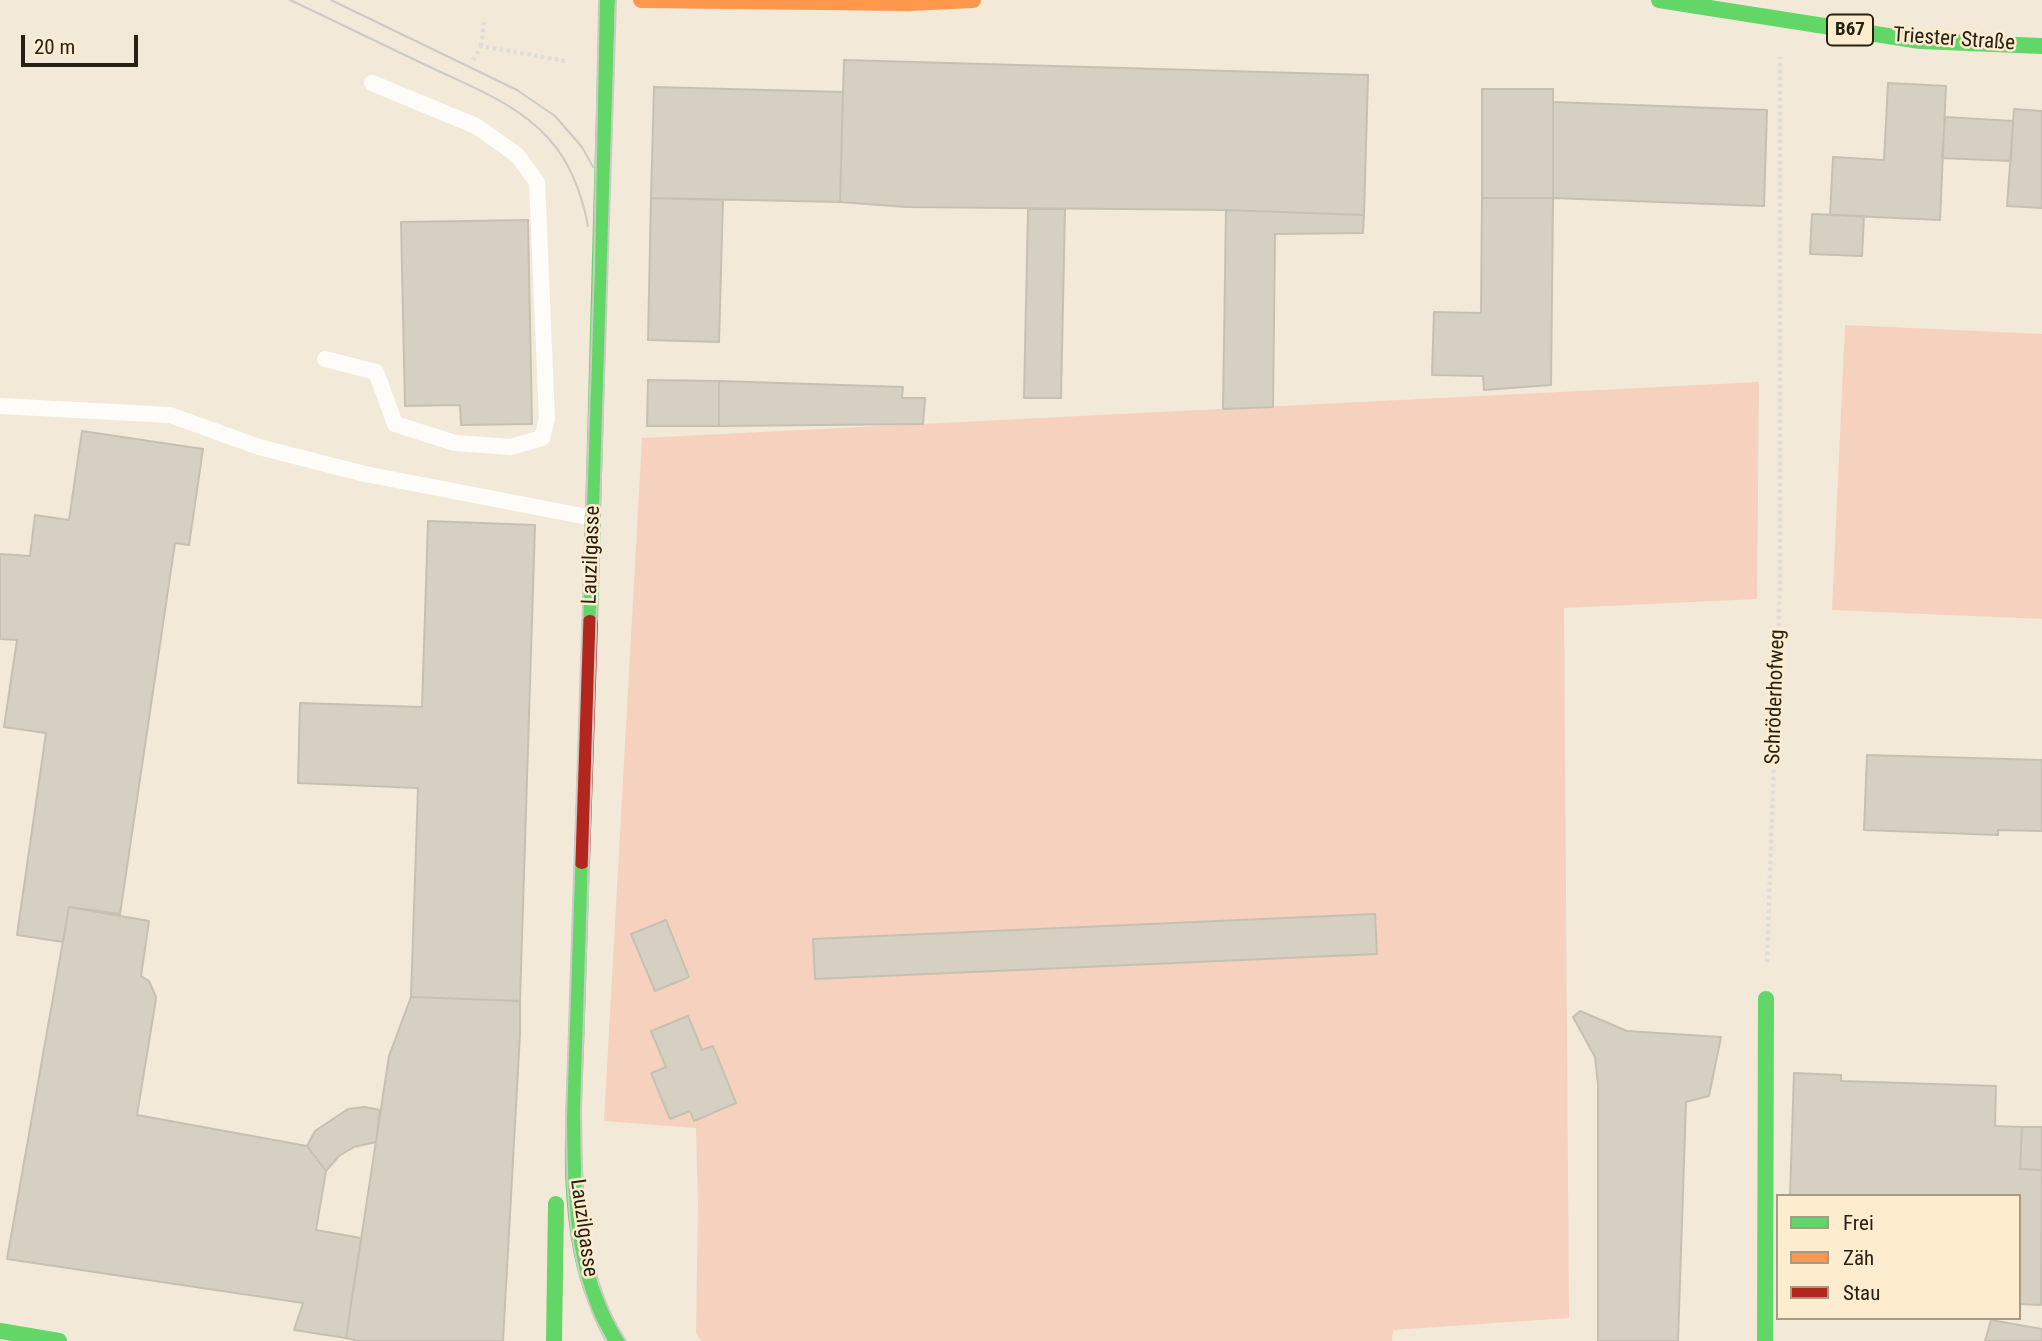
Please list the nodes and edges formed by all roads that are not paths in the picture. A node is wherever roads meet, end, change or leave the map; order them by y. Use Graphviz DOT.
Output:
graph roads {
  1 [pos="607,0"];
  2 [pos="641,0"];
  3 [pos="973,0"];
  4 [pos="1658,0"];
  5 [pos="2042,46"];
  6 [pos="372,83"];
  7 [pos="325,359"];
  8 [pos="0,406"];
  9 [pos="593,518"];
  10 [pos="1766,999"];
  11 [pos="573,1109"];
  12 [pos="0,1331"];
  13 [pos="59,1341"];
  14 [pos="554,1341"];
  15 [pos="617,1341"];
  16 [pos="1765,1341"];
  1 -- 9 [label="street, Lauzilgasse"];
  2 -- 3 [label="street"];
  4 -- 5 [label="street, Triester Straße / B67"];
  6 -- 7 [label="lane"];
  8 -- 9 [label="lane"];
  9 -- 11 [label="street, Lauzilgasse"];
  10 -- 16 [label="street"];
  11 -- 14 [label="street, Lauzilgasse"];
  11 -- 15 [label="street, Lauzilgasse"];
  12 -- 13 [label="street"];
}
